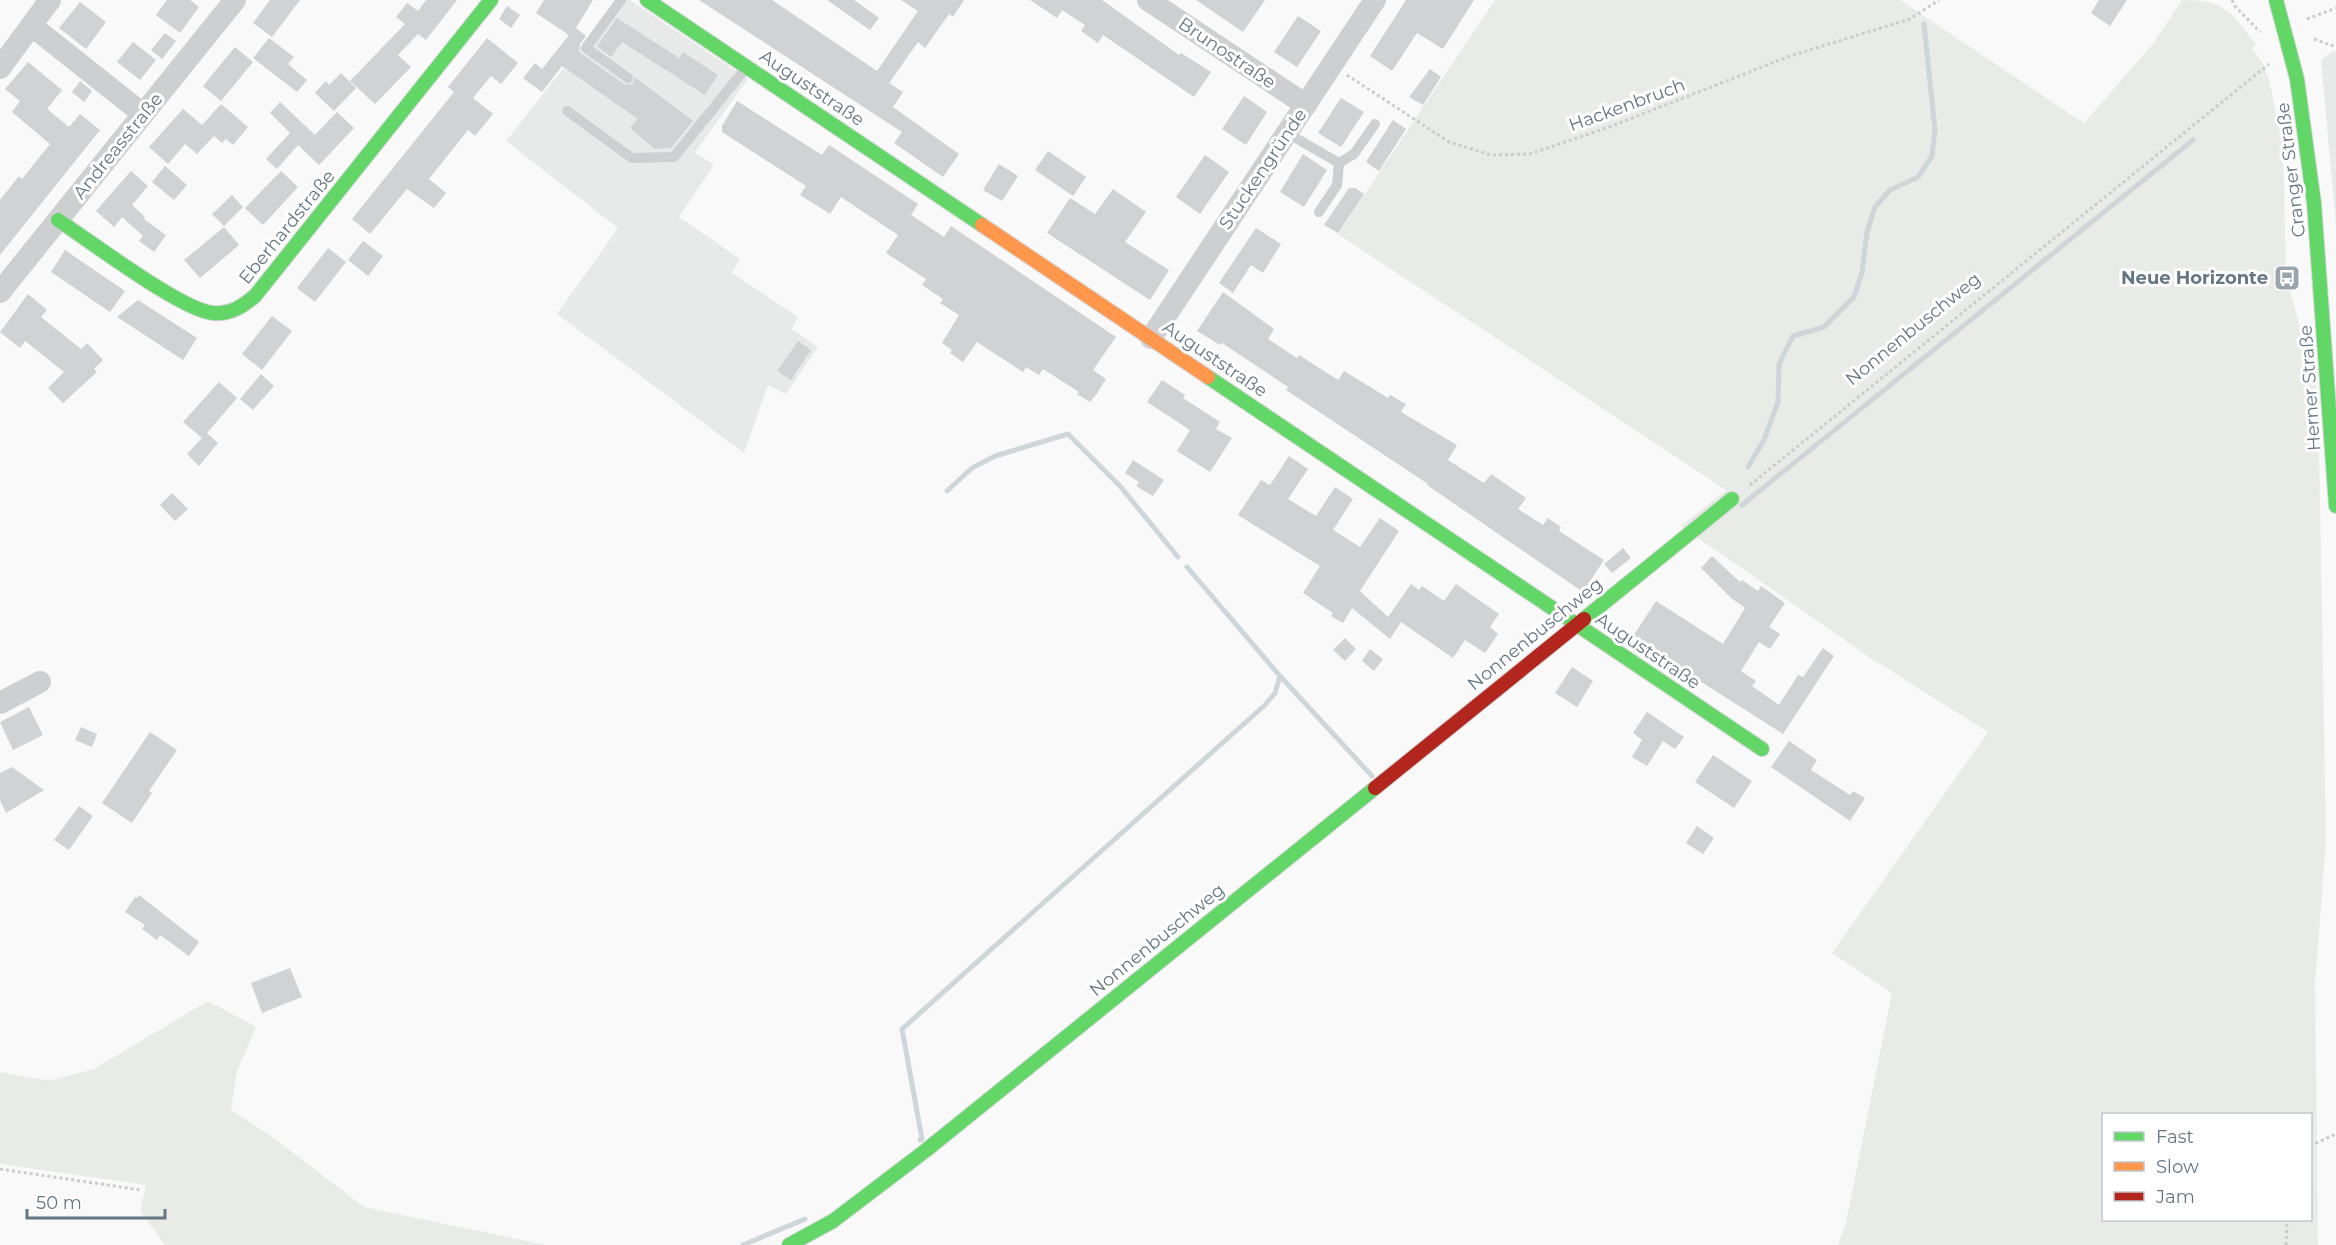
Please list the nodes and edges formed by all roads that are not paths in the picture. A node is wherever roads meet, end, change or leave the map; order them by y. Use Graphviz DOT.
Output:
graph roads {
  1 [pos="50,0"];
  2 [pos="236,0"];
  3 [pos="491,0"];
  4 [pos="621,0"];
  5 [pos="647,0"];
  6 [pos="1148,0"];
  7 [pos="1375,0"];
  8 [pos="2276,0"];
  9 [pos="32,26"];
  10 [pos="747,66"];
  11 [pos="0,68"];
  12 [pos="628,78"];
  13 [pos="1306,105"];
  14 [pos="567,111"];
  15 [pos="143,114"];
  16 [pos="1375,124"];
  17 [pos="1287,133"];
  18 [pos="1339,163"];
  19 [pos="1320,212"];
  20 [pos="58,220"];
  21 [pos="2329,271"];
  22 [pos="0,292"];
  23 [pos="1151,338"];
  24 [pos="1732,500"];
  25 [pos="2336,506"];
  26 [pos="1576,625"];
  27 [pos="40,682"];
  28 [pos="0,703"];
  29 [pos="1762,749"];
  30 [pos="789,1245"];
  1 -- 9 [label="street"];
  2 -- 15 [label="street, Andreasstraße"];
  3 -- 20 [label="street, Eberhardstraße"];
  4 -- 12 [label="lane"];
  5 -- 10 [label="street, Auguststraße"];
  6 -- 13 [label="street, Brunostraße"];
  7 -- 13 [label="street, Stuckengründe"];
  8 -- 21 [label="street, Cranger Straße"];
  9 -- 11 [label="street"];
  9 -- 15 [label="street"];
  10 -- 14 [label="lane"];
  10 -- 23 [label="street, Auguststraße"];
  13 -- 17 [label="street, Stuckengründe"];
  15 -- 20 [label="street, Andreasstraße"];
  16 -- 18 [label="lane"];
  17 -- 18 [label="lane"];
  17 -- 23 [label="street, Stuckengründe"];
  18 -- 19 [label="lane"];
  20 -- 22 [label="street, Andreasstraße"];
  21 -- 25 [label="street, Herner Straße"];
  23 -- 26 [label="street, Auguststraße"];
  24 -- 26 [label="street, Nonnenbuschweg"];
  26 -- 29 [label="street, Auguststraße"];
  26 -- 30 [label="street, Nonnenbuschweg"];
  27 -- 28 [label="street"];
}
